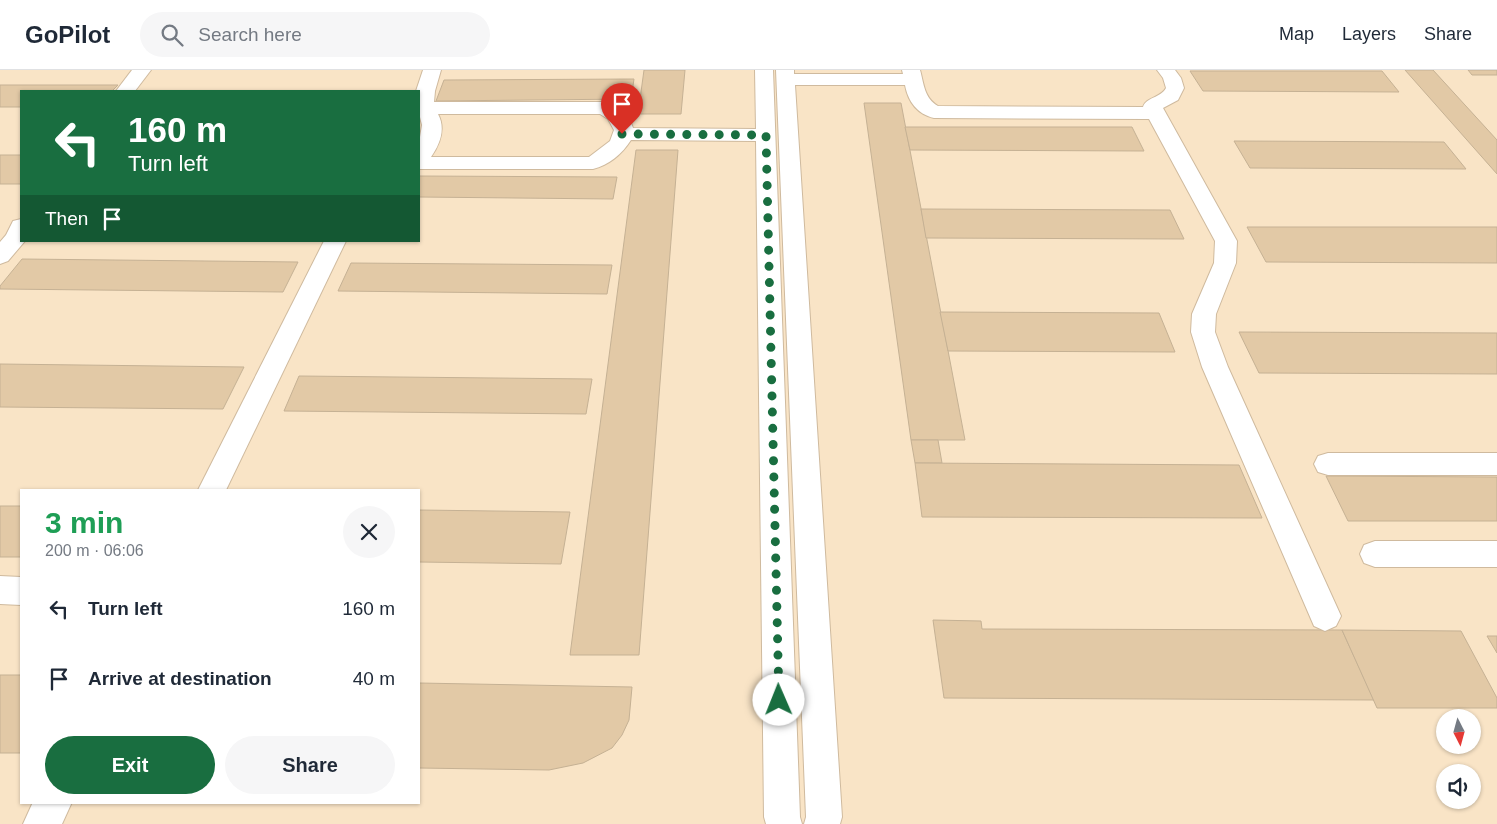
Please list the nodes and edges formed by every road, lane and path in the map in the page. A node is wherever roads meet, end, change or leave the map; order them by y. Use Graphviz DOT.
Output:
graph roads {
  1 [pos="142,70"];
  2 [pos="432,70"];
  3 [pos="1166,70"];
  4 [pos="778,73"];
  5 [pos="912,75"];
  6 [pos="125,90"];
  7 [pos="426,108"];
  8 [pos="1156,113"];
  9 [pos="622,134"];
  10 [pos="766,135"];
  11 [pos="420,158"];
  12 [pos="420,163"];
  13 [pos="20,228"];
  14 [pos="335,242"];
  15 [pos="0,256"];
  16 [pos="1328,464"];
  17 [pos="1497,464"];
  18 [pos="212,489"];
  19 [pos="1375,554"];
  20 [pos="1497,554"];
  21 [pos="0,590"];
  22 [pos="20,590"];
  23 [pos="1325,616"];
  24 [pos="53,804"];
  25 [pos="41,824"];
  26 [pos="784,824"];
  27 [pos="822,824"];
  1 -- 6 [label="street"];
  2 -- 7 [label="street"];
  3 -- 8 [label="street"];
  4 -- 5 [label="street"];
  4 -- 10 [label="street"];
  4 -- 27 [label="street"];
  5 -- 8 [label="street"];
  7 -- 9 [label="street"];
  7 -- 11 [label="street"];
  8 -- 23 [label="street"];
  9 -- 10 [label="street"];
  9 -- 12 [label="street"];
  10 -- 26 [label="street"];
  13 -- 15 [label="street"];
  14 -- 18 [label="street"];
  16 -- 17 [label="street"];
  19 -- 20 [label="street"];
  21 -- 22 [label="street"];
  24 -- 25 [label="street"];
}
